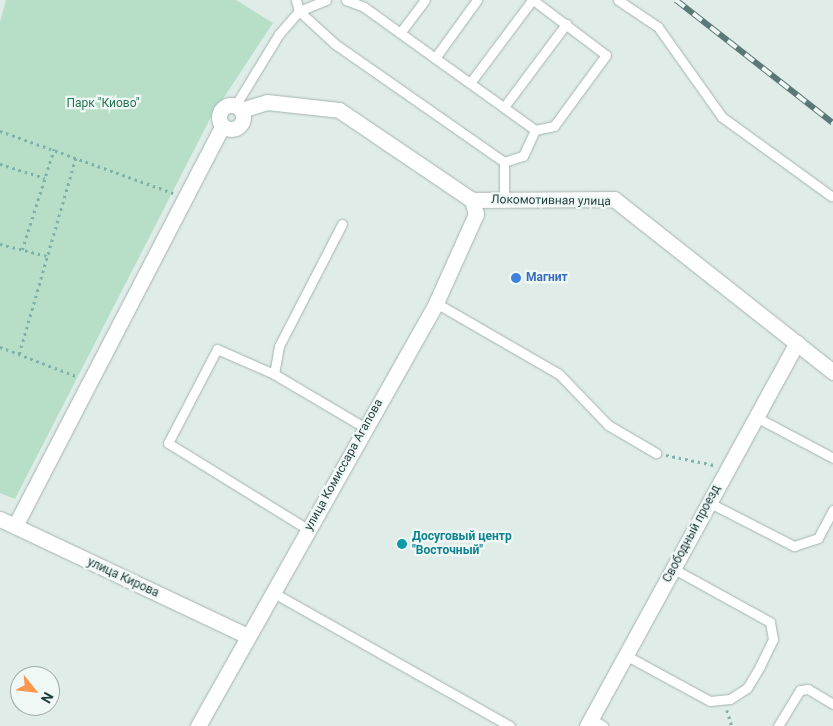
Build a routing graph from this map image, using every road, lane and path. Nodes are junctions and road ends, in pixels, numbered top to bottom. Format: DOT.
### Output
graph roads {
  1 [pos="296,0"];
  2 [pos="326,0"];
  3 [pos="347,0"];
  4 [pos="425,0"];
  5 [pos="478,0"];
  6 [pos="533,0"];
  7 [pos="618,0"];
  8 [pos="299,11"];
  9 [pos="566,24"];
  10 [pos="400,33"];
  11 [pos="435,58"];
  12 [pos="470,83"];
  13 [pos="504,107"];
  14 [pos="238,108"];
  15 [pos="535,130"];
  16 [pos="0,131"];
  17 [pos="54,149"];
  18 [pos="76,157"];
  19 [pos="504,162"];
  20 [pos="0,164"];
  21 [pos="45,178"];
  22 [pos="831,196"];
  23 [pos="184,198"];
  24 [pos="472,200"];
  25 [pos="504,200"];
  26 [pos="342,224"];
  27 [pos="0,244"];
  28 [pos="22,250"];
  29 [pos="47,256"];
  30 [pos="436,303"];
  31 [pos="797,343"];
  32 [pos="0,347"];
  33 [pos="19,354"];
  34 [pos="833,372"];
  35 [pos="274,374"];
  36 [pos="89,381"];
  37 [pos="756,417"];
  38 [pos="364,427"];
  39 [pos="656,453"];
  40 [pos="833,458"];
  41 [pos="728,468"];
  42 [pos="708,502"];
  43 [pos="833,510"];
  44 [pos="0,519"];
  45 [pos="15,526"];
  46 [pos="308,529"];
  47 [pos="674,568"];
  48 [pos="272,592"];
  49 [pos="246,636"];
  50 [pos="627,656"];
  51 [pos="724,699"];
  52 [pos="833,704"];
  53 [pos="594,724"];
  54 [pos="198,726"];
  55 [pos="510,726"];
  56 [pos="732,726"];
  57 [pos="778,726"];
  1 -- 8 [label="lane"];
  2 -- 8 [label="lane"];
  3 -- 10 [label="lane"];
  4 -- 10 [label="lane"];
  5 -- 11 [label="lane"];
  6 -- 9 [label="lane"];
  6 -- 12 [label="lane"];
  7 -- 22 [label="lane"];
  8 -- 14 [label="lane"];
  8 -- 19 [label="lane"];
  9 -- 13 [label="lane"];
  9 -- 15 [label="lane"];
  10 -- 11 [label="lane"];
  11 -- 12 [label="lane"];
  12 -- 13 [label="lane"];
  13 -- 15 [label="lane"];
  14 -- 23 [label="street"];
  14 -- 24 [label="street"];
  15 -- 19 [label="lane"];
  16 -- 17 [label="path"];
  17 -- 18 [label="path"];
  17 -- 21 [label="path"];
  18 -- 23 [label="path"];
  18 -- 29 [label="path"];
  19 -- 25 [label="lane"];
  20 -- 21 [label="path"];
  21 -- 28 [label="path"];
  23 -- 36 [label="street"];
  24 -- 25 [label="street, Локомотивная улица"];
  24 -- 30 [label="street, улица Комиссара Агапова"];
  25 -- 31 [label="street, Локомотивная улица"];
  26 -- 35 [label="lane"];
  27 -- 28 [label="path"];
  28 -- 29 [label="path"];
  29 -- 33 [label="path"];
  30 -- 38 [label="street, улица Комиссара Агапова"];
  30 -- 39 [label="lane"];
  31 -- 34 [label="street, Локомотивная улица"];
  31 -- 37 [label="street, Свободный проезд"];
  32 -- 33 [label="path"];
  33 -- 36 [label="path"];
  35 -- 38 [label="lane"];
  35 -- 46 [label="lane"];
  36 -- 45 [label="street"];
  37 -- 40 [label="lane"];
  37 -- 41 [label="street, Свободный проезд"];
  38 -- 46 [label="street, улица Комиссара Агапова"];
  39 -- 41 [label="path"];
  41 -- 42 [label="street, Свободный проезд"];
  42 -- 43 [label="lane"];
  42 -- 47 [label="street, Свободный проезд"];
  44 -- 45 [label="street, улица Кирова"];
  45 -- 49 [label="street, улица Кирова"];
  46 -- 48 [label="street, улица Комиссара Агапова"];
  47 -- 50 [label="street, Свободный проезд"];
  47 -- 51 [label="lane"];
  48 -- 49 [label="street, улица Комиссара Агапова"];
  48 -- 55 [label="lane"];
  49 -- 54 [label="street, улица Комиссара Агапова"];
  50 -- 51 [label="lane"];
  50 -- 53 [label="street, Свободный проезд"];
  51 -- 56 [label="path"];
  52 -- 57 [label="lane"];
}
